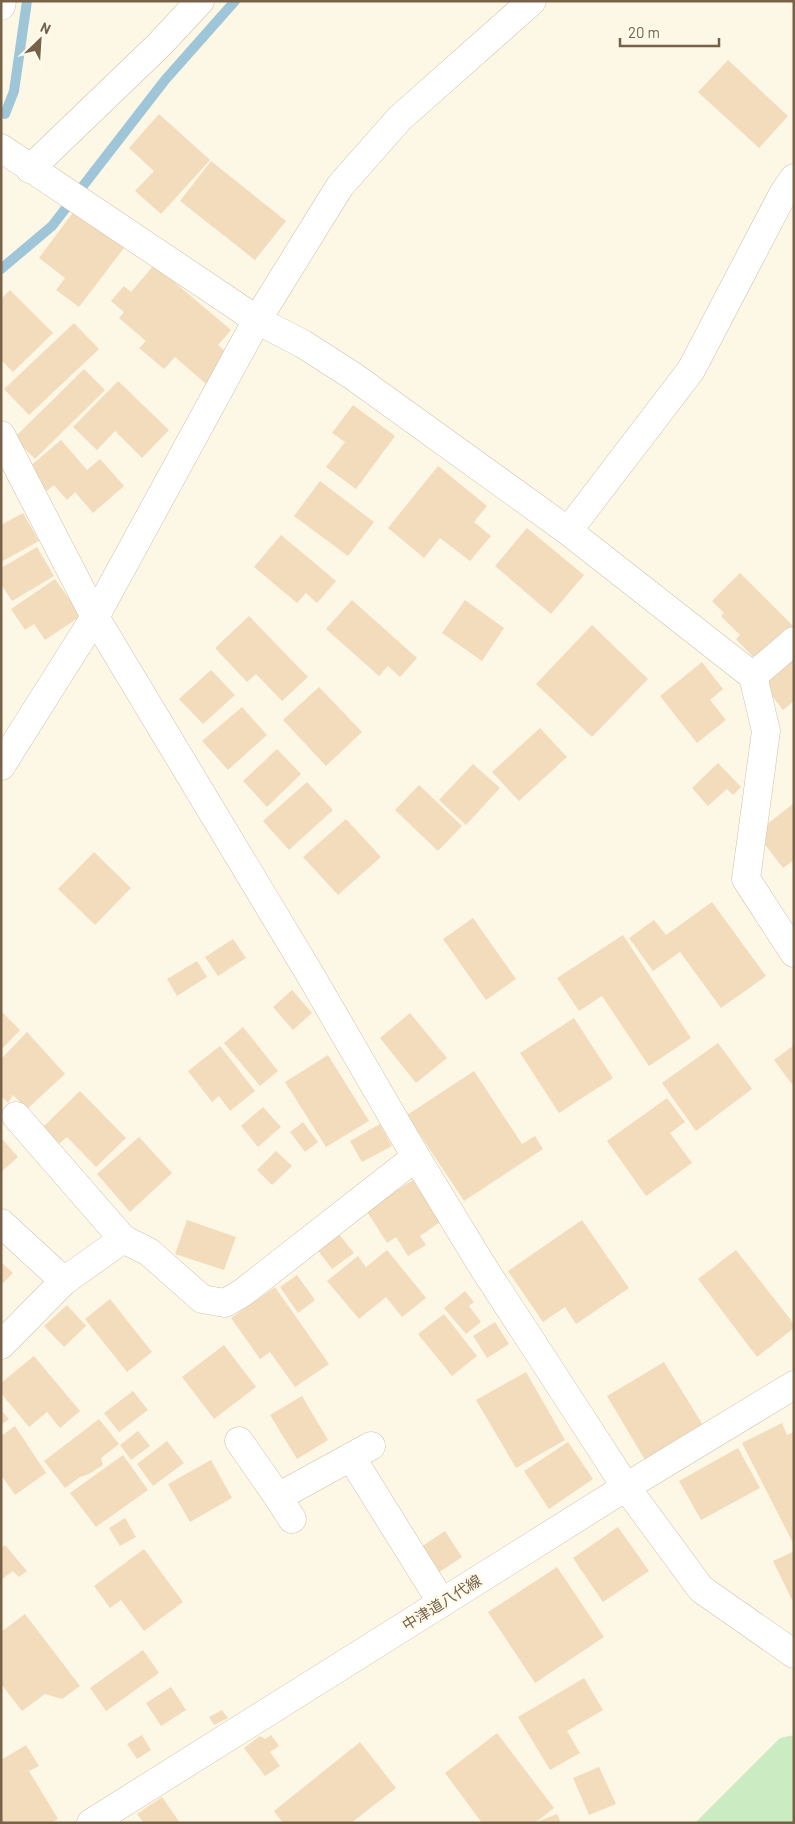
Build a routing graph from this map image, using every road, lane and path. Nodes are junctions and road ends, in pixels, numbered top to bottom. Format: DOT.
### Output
graph roads {
  1 [pos="2,1"];
  2 [pos="200,1"];
  3 [pos="532,1"];
  4 [pos="1,6"];
  5 [pos="1,148"];
  6 [pos="30,169"];
  7 [pos="794,178"];
  8 [pos="257,320"];
  9 [pos="1,435"];
  10 [pos="568,531"];
  11 [pos="95,617"];
  12 [pos="794,641"];
  13 [pos="753,676"];
  14 [pos="1,766"];
  15 [pos="794,953"];
  16 [pos="16,1116"];
  17 [pos="416,1157"];
  18 [pos="1,1224"];
  19 [pos="123,1239"];
  20 [pos="64,1281"];
  21 [pos="1,1345"];
  22 [pos="794,1385"];
  23 [pos="239,1441"];
  24 [pos="626,1487"];
  25 [pos="442,1603"];
  26 [pos="794,1654"];
  27 [pos="91,1823"];
  1 -- 4 [label="street"];
  2 -- 6 [label="street"];
  3 -- 8 [label="street"];
  5 -- 6 [label="street"];
  6 -- 8 [label="street"];
  7 -- 10 [label="street"];
  8 -- 10 [label="street"];
  8 -- 11 [label="street"];
  9 -- 11 [label="street"];
  10 -- 13 [label="street"];
  11 -- 14 [label="street"];
  11 -- 17 [label="street"];
  12 -- 13 [label="street"];
  13 -- 15 [label="street"];
  16 -- 19 [label="street"];
  17 -- 19 [label="street"];
  17 -- 24 [label="street"];
  18 -- 20 [label="street"];
  19 -- 20 [label="street"];
  20 -- 21 [label="street"];
  22 -- 24 [label="street, 中津道八代線"];
  23 -- 25 [label="street"];
  24 -- 25 [label="street, 中津道八代線"];
  24 -- 26 [label="street"];
  25 -- 27 [label="street, 中津道八代線"];
}
